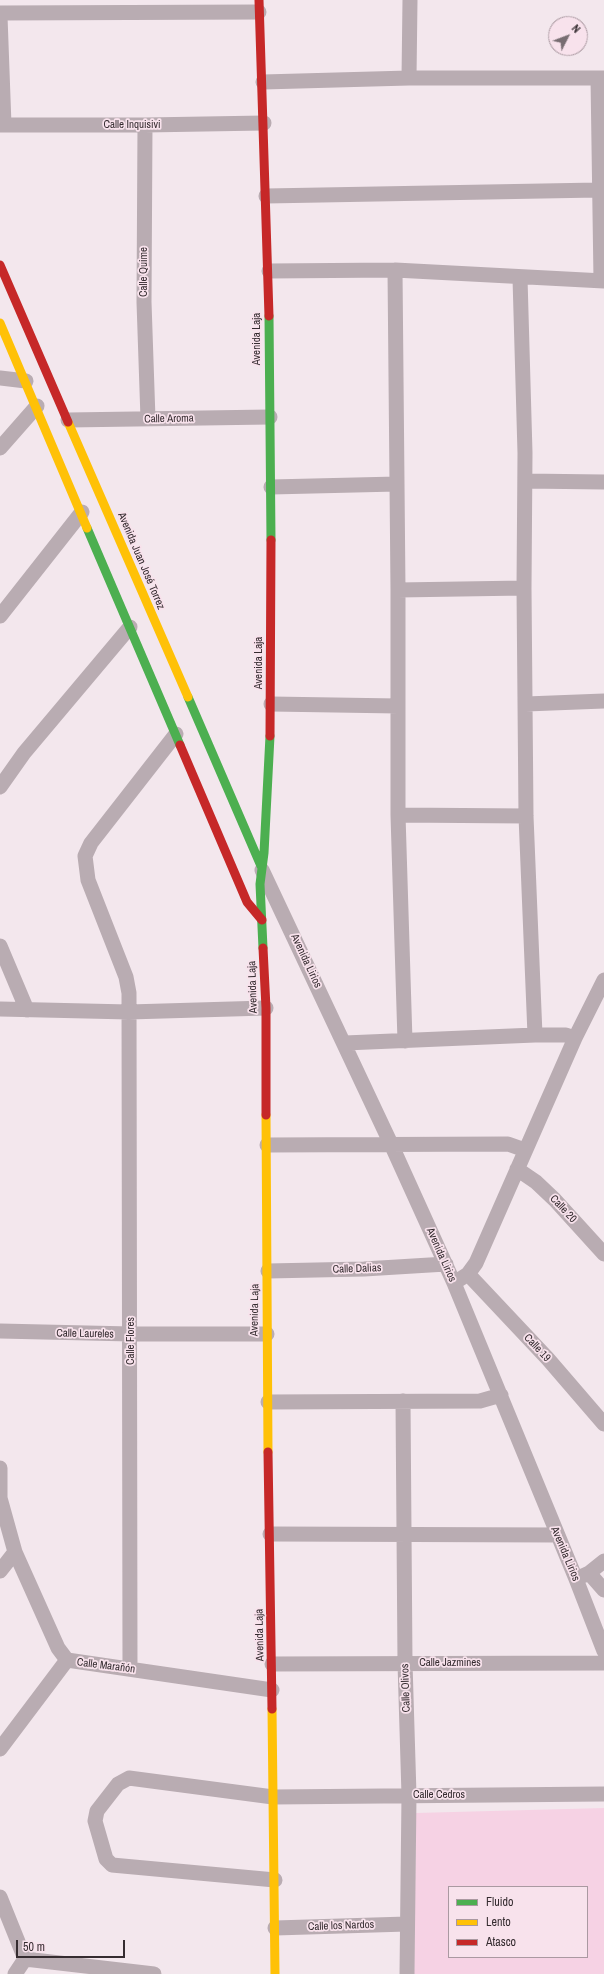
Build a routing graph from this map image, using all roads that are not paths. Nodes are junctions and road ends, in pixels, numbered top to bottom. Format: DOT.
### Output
graph roads {
  1 [pos="410,0"];
  2 [pos="259,6"];
  3 [pos="0,15"];
  4 [pos="409,78"];
  5 [pos="601,78"];
  6 [pos="262,82"];
  7 [pos="264,123"];
  8 [pos="2,125"];
  9 [pos="145,125"];
  10 [pos="598,190"];
  11 [pos="266,196"];
  12 [pos="0,264"];
  13 [pos="395,270"];
  14 [pos="269,271"];
  15 [pos="520,278"];
  16 [pos="602,280"];
  17 [pos="0,323"];
  18 [pos="0,378"];
  19 [pos="26,381"];
  20 [pos="37,406"];
  21 [pos="270,417"];
  22 [pos="148,419"];
  23 [pos="68,420"];
  24 [pos="0,448"];
  25 [pos="525,481"];
  26 [pos="604,482"];
  27 [pos="397,484"];
  28 [pos="271,487"];
  29 [pos="82,512"];
  30 [pos="524,588"];
  31 [pos="398,590"];
  32 [pos="0,616"];
  33 [pos="130,627"];
  34 [pos="604,700"];
  35 [pos="271,704"];
  36 [pos="526,704"];
  37 [pos="398,706"];
  38 [pos="176,734"];
  39 [pos="0,787"];
  40 [pos="398,815"];
  41 [pos="526,816"];
  42 [pos="261,866"];
  43 [pos="262,920"];
  44 [pos="0,946"];
  45 [pos="603,986"];
  46 [pos="266,1008"];
  47 [pos="0,1009"];
  48 [pos="26,1010"];
  49 [pos="129,1012"];
  50 [pos="535,1035"];
  51 [pos="575,1038"];
  52 [pos="405,1041"];
  53 [pos="345,1043"];
  54 [pos="392,1144"];
  55 [pos="267,1145"];
  56 [pos="525,1150"];
  57 [pos="517,1169"];
  58 [pos="604,1254"];
  59 [pos="446,1264"];
  60 [pos="268,1271"];
  61 [pos="468,1274"];
  62 [pos="454,1283"];
  63 [pos="0,1331"];
  64 [pos="131,1334"];
  65 [pos="267,1334"];
  66 [pos="501,1395"];
  67 [pos="403,1401"];
  68 [pos="268,1402"];
  69 [pos="604,1424"];
  70 [pos="0,1468"];
  71 [pos="0,1498"];
  72 [pos="270,1534"];
  73 [pos="405,1534"];
  74 [pos="557,1535"];
  75 [pos="15,1552"];
  76 [pos="604,1561"];
  77 [pos="0,1571"];
  78 [pos="583,1576"];
  79 [pos="604,1590"];
  80 [pos="604,1651"];
  81 [pos="67,1660"];
  82 [pos="405,1663"];
  83 [pos="604,1663"];
  84 [pos="272,1664"];
  85 [pos="130,1669"];
  86 [pos="272,1690"];
  87 [pos="0,1749"];
  88 [pos="604,1794"];
  89 [pos="409,1795"];
  90 [pos="273,1797"];
  91 [pos="275,1880"];
  92 [pos="0,1897"];
  93 [pos="407,1924"];
  94 [pos="275,1928"];
  95 [pos="25,1959"];
  96 [pos="15,1974"];
  97 [pos="154,1974"];
  98 [pos="275,1974"];
  99 [pos="408,1974"];
  1 -- 4 [label="street"];
  2 -- 3 [label="street"];
  2 -- 6 [label="street, Avenida Laja"];
  3 -- 8 [label="street"];
  4 -- 5 [label="street"];
  4 -- 6 [label="street"];
  5 -- 10 [label="street"];
  6 -- 7 [label="street, Avenida Laja"];
  7 -- 9 [label="street, Calle Inquisivi"];
  7 -- 11 [label="street, Avenida Laja"];
  8 -- 9 [label="street, Calle Inquisivi"];
  9 -- 22 [label="street, Calle Quime"];
  10 -- 11 [label="street"];
  10 -- 16 [label="street"];
  11 -- 14 [label="street, Avenida Laja"];
  12 -- 23 [label="street, Avenida Juan José Torrez"];
  13 -- 14 [label="street"];
  13 -- 15 [label="street"];
  13 -- 27 [label="street"];
  14 -- 21 [label="street, Avenida Laja"];
  15 -- 16 [label="street"];
  15 -- 25 [label="street"];
  17 -- 19 [label="street"];
  18 -- 19 [label="street"];
  19 -- 20 [label="street"];
  20 -- 24 [label="street"];
  20 -- 29 [label="street"];
  21 -- 22 [label="street, Calle Aroma"];
  21 -- 28 [label="street, Avenida Laja"];
  22 -- 23 [label="street, Calle Aroma"];
  23 -- 42 [label="street, Avenida Juan José Torrez"];
  25 -- 26 [label="street"];
  25 -- 30 [label="street"];
  27 -- 28 [label="street"];
  27 -- 31 [label="street"];
  28 -- 35 [label="street, Avenida Laja"];
  29 -- 32 [label="street"];
  29 -- 33 [label="street"];
  30 -- 31 [label="street"];
  30 -- 36 [label="street"];
  31 -- 37 [label="street"];
  33 -- 38 [label="street"];
  33 -- 39 [label="street"];
  34 -- 36 [label="street"];
  35 -- 37 [label="street"];
  35 -- 42 [label="street, Avenida Laja"];
  36 -- 41 [label="street"];
  37 -- 40 [label="street"];
  38 -- 43 [label="street"];
  38 -- 49 [label="street, Calle Flores"];
  40 -- 41 [label="street"];
  40 -- 52 [label="street"];
  41 -- 50 [label="street"];
  42 -- 43 [label="street, Avenida Laja"];
  42 -- 53 [label="street, Avenida Lirios"];
  43 -- 46 [label="street, Avenida Laja"];
  44 -- 48 [label="street"];
  45 -- 51 [label="street"];
  46 -- 49 [label="street"];
  46 -- 55 [label="street, Avenida Laja"];
  47 -- 48 [label="street"];
  48 -- 49 [label="street"];
  49 -- 64 [label="street, Calle Flores"];
  50 -- 51 [label="street"];
  50 -- 52 [label="street"];
  51 -- 56 [label="street"];
  52 -- 53 [label="street"];
  53 -- 54 [label="street, Avenida Lirios"];
  54 -- 55 [label="street"];
  54 -- 56 [label="street"];
  54 -- 59 [label="street, Avenida Lirios"];
  55 -- 60 [label="street, Avenida Laja"];
  56 -- 57 [label="street"];
  57 -- 58 [label="street, Calle 20"];
  57 -- 61 [label="street"];
  59 -- 60 [label="street, Calle Dalias"];
  59 -- 62 [label="street, Avenida Lirios"];
  60 -- 65 [label="street, Avenida Laja"];
  61 -- 62 [label="street"];
  61 -- 69 [label="street, Calle 19"];
  62 -- 66 [label="street, Avenida Lirios"];
  63 -- 64 [label="street, Calle Laureles"];
  64 -- 65 [label="street, Calle Laureles"];
  64 -- 85 [label="street, Calle Flores"];
  65 -- 68 [label="street, Avenida Laja"];
  66 -- 67 [label="street"];
  66 -- 74 [label="street, Avenida Lirios"];
  67 -- 68 [label="street"];
  67 -- 73 [label="street, Calle Olivos"];
  68 -- 72 [label="street, Avenida Laja"];
  70 -- 71 [label="street, Calle Marañón"];
  71 -- 75 [label="street, Calle Marañón"];
  72 -- 73 [label="street"];
  72 -- 84 [label="street, Avenida Laja"];
  73 -- 74 [label="street"];
  73 -- 82 [label="street, Calle Olivos"];
  74 -- 78 [label="street, Avenida Lirios"];
  75 -- 77 [label="street"];
  75 -- 81 [label="street, Calle Marañón"];
  76 -- 78 [label="street"];
  78 -- 79 [label="street"];
  78 -- 80 [label="street, Avenida Lirios"];
  81 -- 85 [label="street, Calle Marañón"];
  81 -- 87 [label="street"];
  82 -- 83 [label="street, Calle Jazmines"];
  82 -- 84 [label="street, Calle Jazmines"];
  82 -- 89 [label="street, Calle Olivos"];
  84 -- 86 [label="street, Avenida Laja"];
  85 -- 86 [label="street, Calle Marañón"];
  86 -- 90 [label="street, Avenida Laja"];
  88 -- 89 [label="street, Calle Cedros"];
  89 -- 90 [label="street, Calle Cedros"];
  89 -- 93 [label="street, Calle Olivos"];
  90 -- 91 [label="street, Avenida Laja"];
  90 -- 91 [label="street, Calle Cedros"];
  91 -- 94 [label="street, Avenida Laja"];
  92 -- 95 [label="street"];
  93 -- 94 [label="street, Calle los Nardos"];
  93 -- 99 [label="street, Calle Olivos"];
  94 -- 98 [label="street, Avenida Laja"];
  95 -- 96 [label="street"];
  95 -- 97 [label="street"];
}
